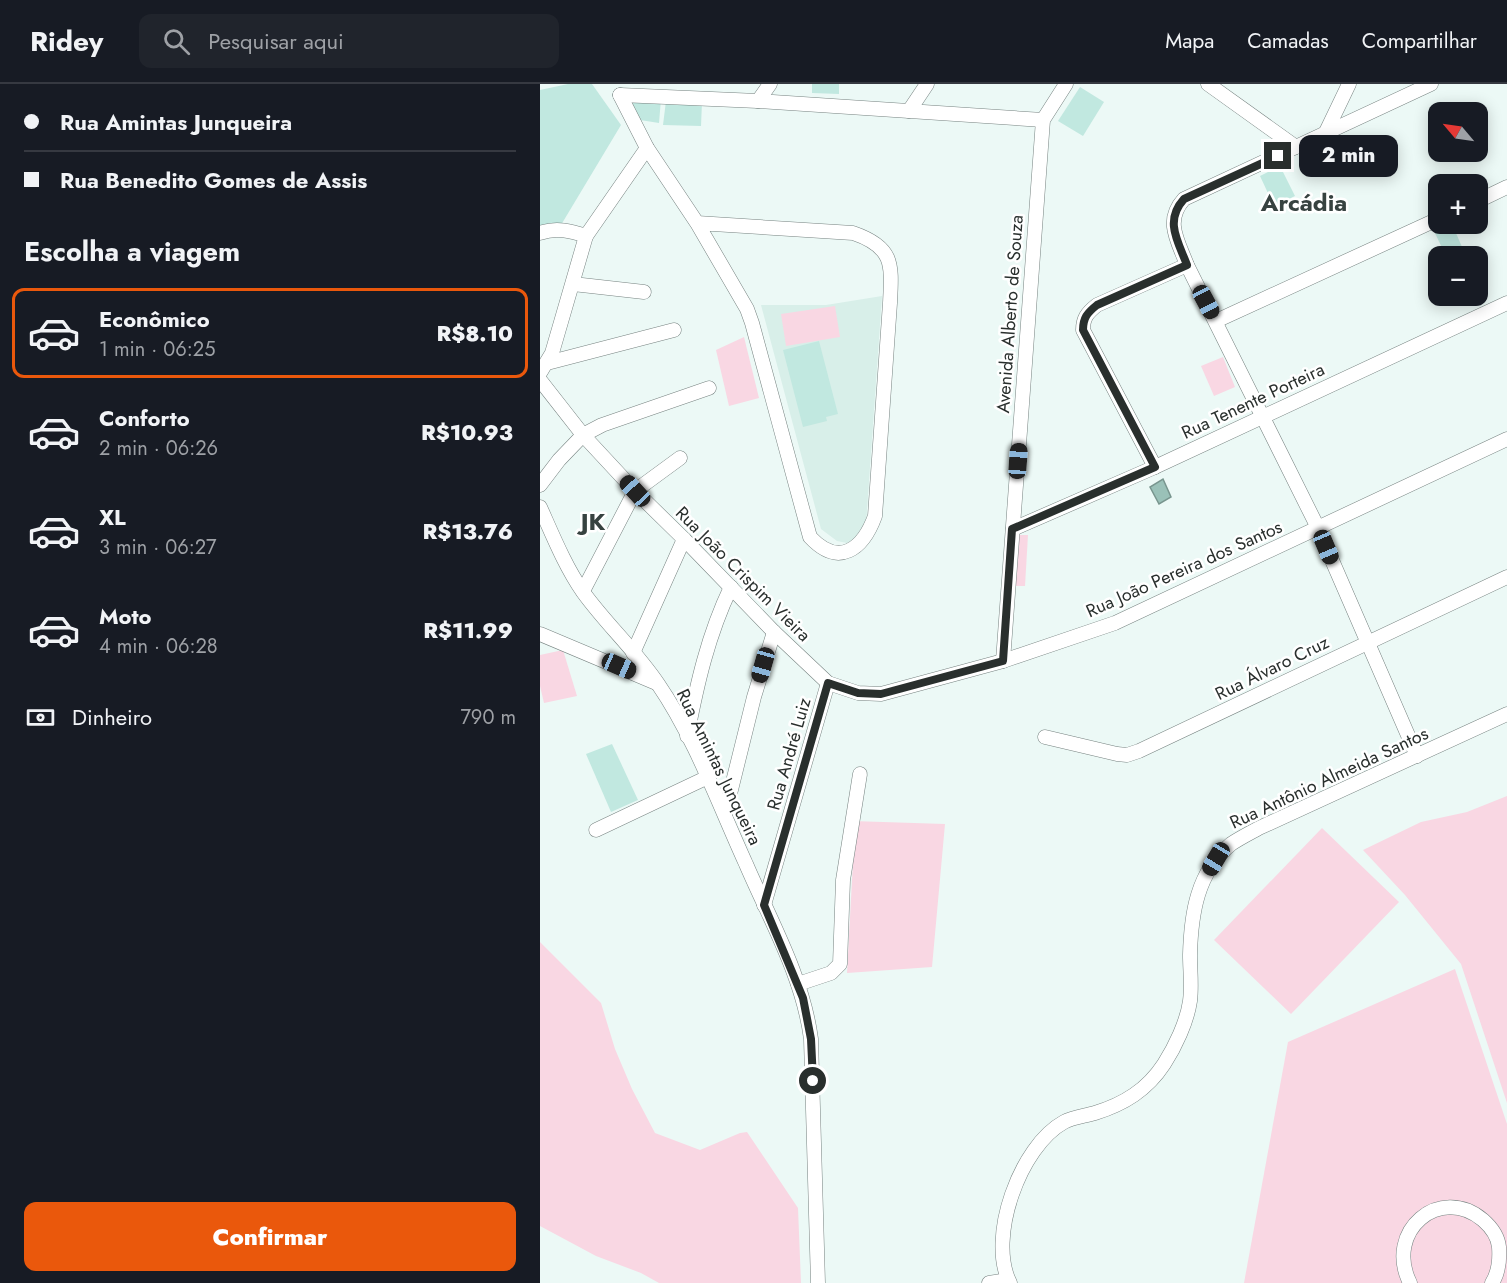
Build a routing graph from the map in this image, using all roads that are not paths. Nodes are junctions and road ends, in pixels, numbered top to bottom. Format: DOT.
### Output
graph roads {
  1 [pos="770,84"];
  2 [pos="927,84"];
  3 [pos="1066,84"];
  4 [pos="1208,84"];
  5 [pos="1348,84"];
  6 [pos="1431,84"];
  7 [pos="621,89"];
  8 [pos="758,101"];
  9 [pos="909,111"];
  10 [pos="1043,120"];
  11 [pos="1325,134"];
  12 [pos="1296,147"];
  13 [pos="647,148"];
  14 [pos="1507,187"];
  15 [pos="1488,196"];
  16 [pos="697,223"];
  17 [pos="1428,224"];
  18 [pos="540,233"];
  19 [pos="586,236"];
  20 [pos="1187,265"];
  21 [pos="573,284"];
  22 [pos="644,292"];
  23 [pos="1507,303"];
  24 [pos="1216,321"];
  25 [pos="674,330"];
  26 [pos="544,368"];
  27 [pos="540,380"];
  28 [pos="709,388"];
  29 [pos="1262,417"];
  30 [pos="583,435"];
  31 [pos="1507,439"];
  32 [pos="680,458"];
  33 [pos="1155,467"];
  34 [pos="540,485"];
  35 [pos="635,491"];
  36 [pos="540,507"];
  37 [pos="1318,528"];
  38 [pos="1012,529"];
  39 [pos="684,539"];
  40 [pos="1507,577"];
  41 [pos="731,587"];
  42 [pos="583,591"];
  43 [pos="774,632"];
  44 [pos="540,634"];
  45 [pos="1367,642"];
  46 [pos="633,653"];
  47 [pos="1003,661"];
  48 [pos="828,683"];
  49 [pos="658,684"];
  50 [pos="1507,714"];
  51 [pos="687,736"];
  52 [pos="1046,737"];
  53 [pos="1417,756"];
  54 [pos="860,774"];
  55 [pos="708,777"];
  56 [pos="725,814"];
  57 [pos="596,830"];
  58 [pos="764,905"];
  59 [pos="798,984"];
  60 [pos="1404,1279"];
  61 [pos="1009,1282"];
  62 [pos="818,1283"];
  63 [pos="989,1283"];
  64 [pos="1492,1283"];
  1 -- 8 [label="street"];
  2 -- 9 [label="street"];
  3 -- 10 [label="street, Avenida Alberto de Souza"];
  4 -- 12 [label="street"];
  5 -- 11 [label="street"];
  6 -- 11 [label="street"];
  7 -- 8 [label="street"];
  7 -- 13 [label="street"];
  8 -- 9 [label="street"];
  9 -- 10 [label="street"];
  10 -- 38 [label="street, Avenida Alberto de Souza"];
  11 -- 12 [label="street"];
  12 -- 20 [label="street"];
  13 -- 16 [label="street"];
  13 -- 19 [label="street"];
  14 -- 15 [label="street"];
  16 -- 16 [label="street"];
  17 -- 24 [label="street"];
  18 -- 19 [label="street"];
  19 -- 21 [label="street"];
  20 -- 24 [label="street"];
  20 -- 33 [label="street"];
  21 -- 22 [label="street"];
  21 -- 26 [label="street"];
  23 -- 29 [label="street, Rua Tenente Porteira"];
  24 -- 29 [label="street"];
  25 -- 26 [label="street"];
  27 -- 30 [label="street, Rua João Crispim Vieira"];
  28 -- 30 [label="street"];
  29 -- 33 [label="street, Rua Tenente Porteira"];
  29 -- 37 [label="street"];
  30 -- 34 [label="street"];
  30 -- 35 [label="street, Rua João Crispim Vieira"];
  31 -- 37 [label="street, Rua João Pereira dos Santos"];
  32 -- 35 [label="street"];
  33 -- 38 [label="street, Rua Tenente Porteira"];
  35 -- 39 [label="street, Rua João Crispim Vieira"];
  35 -- 42 [label="street"];
  36 -- 42 [label="street, Rua Amintas Junqueira"];
  37 -- 45 [label="street"];
  37 -- 47 [label="street, Rua João Pereira dos Santos"];
  38 -- 47 [label="street, Avenida Alberto de Souza"];
  39 -- 41 [label="street, Rua João Crispim Vieira"];
  39 -- 46 [label="street"];
  40 -- 45 [label="street, Rua Álvaro Cruz"];
  41 -- 43 [label="street, Rua João Crispim Vieira"];
  41 -- 51 [label="street"];
  42 -- 46 [label="street, Rua Amintas Junqueira"];
  43 -- 48 [label="street, Rua João Crispim Vieira"];
  43 -- 56 [label="street"];
  44 -- 49 [label="street"];
  45 -- 52 [label="street, Rua Álvaro Cruz"];
  45 -- 53 [label="street"];
  46 -- 49 [label="street, Rua Amintas Junqueira"];
  47 -- 48 [label="street, Rua João Pereira dos Santos"];
  48 -- 58 [label="street, Rua André Luiz"];
  49 -- 51 [label="street, Rua Amintas Junqueira"];
  50 -- 53 [label="street, Rua Antônio Almeida Santos"];
  51 -- 55 [label="street, Rua Amintas Junqueira"];
  53 -- 61 [label="street, Rua Antônio Almeida Santos"];
  54 -- 59 [label="street"];
  55 -- 56 [label="street, Rua Amintas Junqueira"];
  55 -- 57 [label="street"];
  56 -- 58 [label="street, Rua Amintas Junqueira"];
  58 -- 59 [label="street, Rua Amintas Junqueira"];
  59 -- 62 [label="street, Rua Amintas Junqueira"];
  60 -- 64 [label="street"];
  61 -- 63 [label="street"];
}
